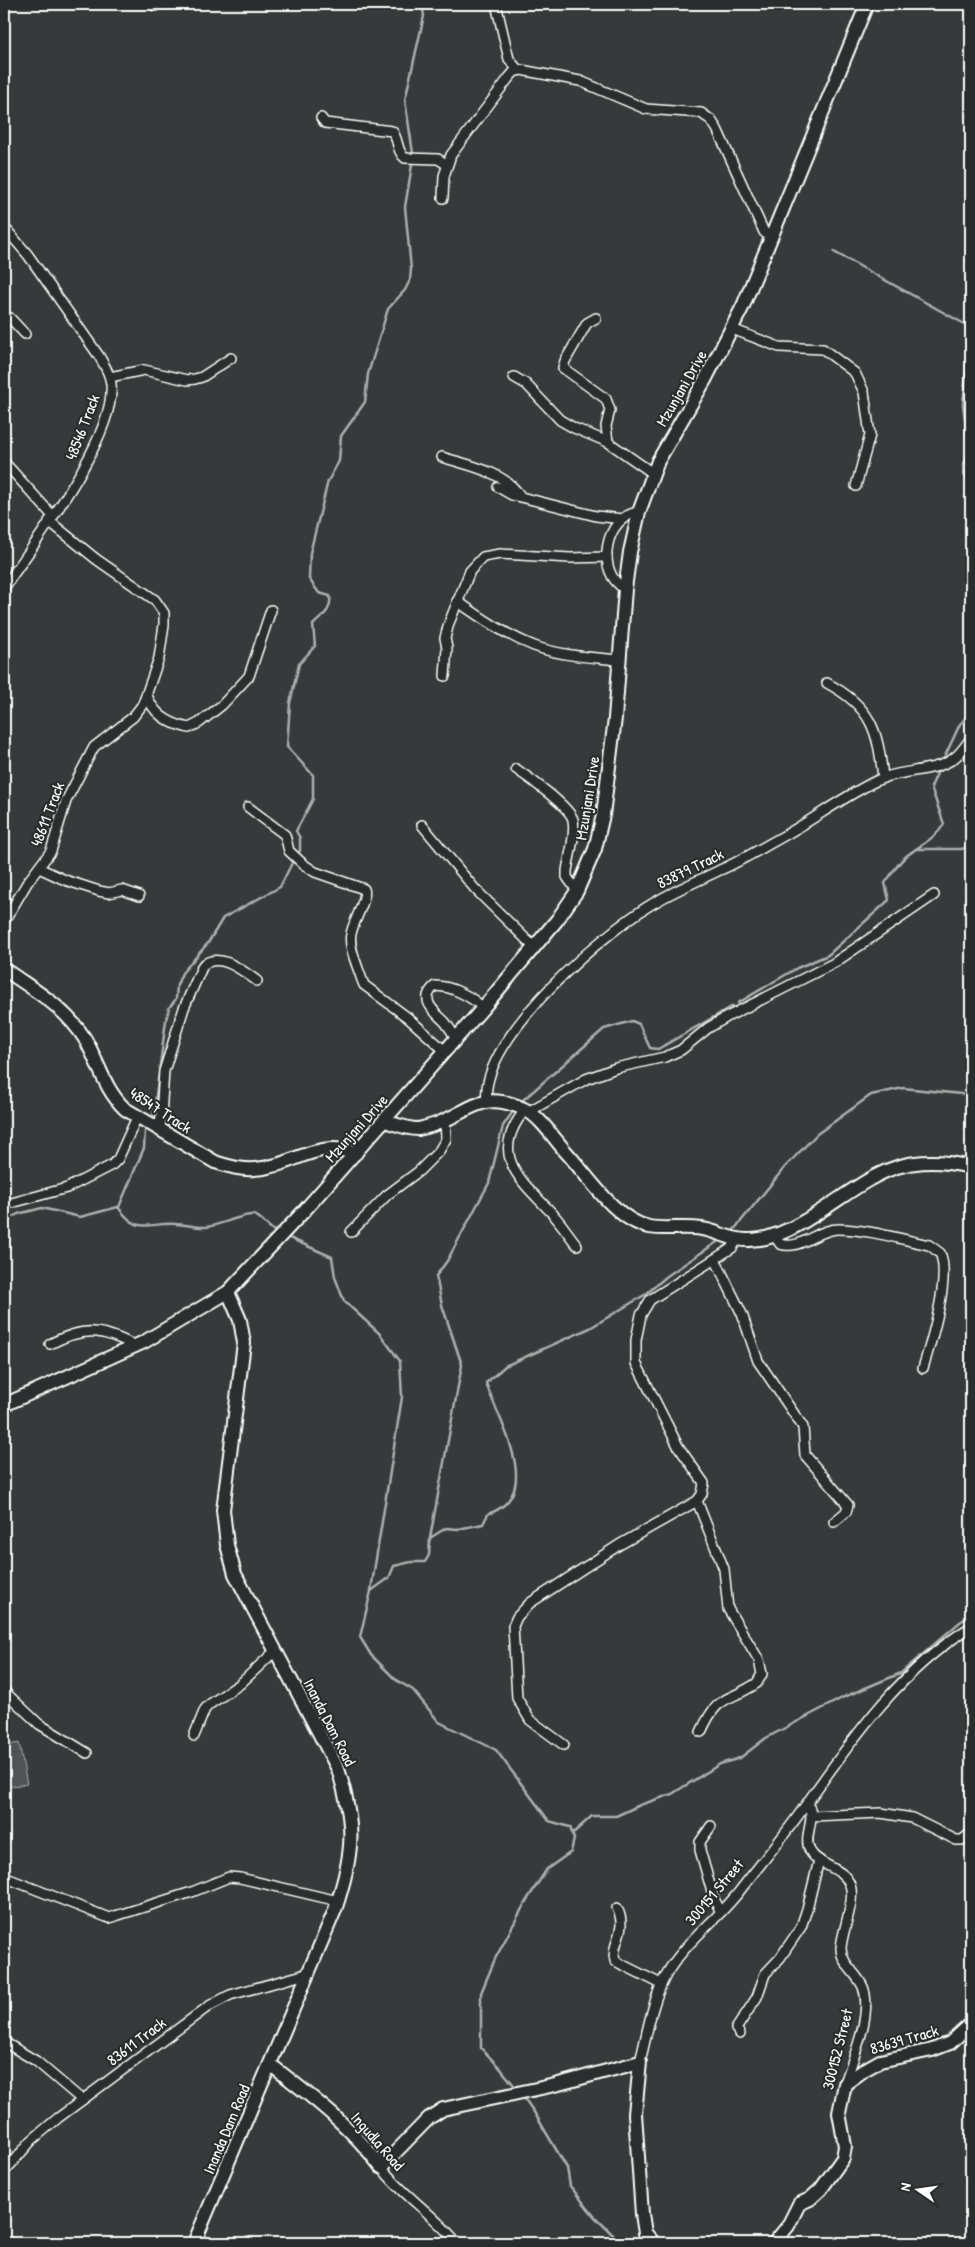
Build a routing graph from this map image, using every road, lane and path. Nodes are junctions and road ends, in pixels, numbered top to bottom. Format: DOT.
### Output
graph roads {
  1 [pos="496,4"];
  2 [pos="867,4"];
  3 [pos="518,70"];
  4 [pos="321,118"];
  5 [pos="446,164"];
  6 [pos="443,198"];
  7 [pos="4,227"];
  8 [pos="771,238"];
  9 [pos="4,317"];
  10 [pos="596,318"];
  11 [pos="732,329"];
  12 [pos="25,334"];
  13 [pos="231,358"];
  14 [pos="110,377"];
  15 [pos="514,377"];
  16 [pos="608,442"];
  17 [pos="442,457"];
  18 [pos="4,462"];
  19 [pos="654,474"];
  20 [pos="856,486"];
  21 [pos="498,487"];
  22 [pos="521,497"];
  23 [pos="639,512"];
  24 [pos="50,518"];
  25 [pos="624,519"];
  26 [pos="607,557"];
  27 [pos="4,588"];
  28 [pos="625,589"];
  29 [pos="457,601"];
  30 [pos="271,610"];
  31 [pos="619,660"];
  32 [pos="445,676"];
  33 [pos="827,683"];
  34 [pos="147,695"];
  35 [pos="971,738"];
  36 [pos="516,769"];
  37 [pos="883,778"];
  38 [pos="248,807"];
  39 [pos="422,825"];
  40 [pos="39,868"];
  41 [pos="577,891"];
  42 [pos="934,895"];
  43 [pos="139,896"];
  44 [pos="4,922"];
  45 [pos="535,948"];
  46 [pos="4,969"];
  47 [pos="256,981"];
  48 [pos="483,1008"];
  49 [pos="456,1039"];
  50 [pos="445,1051"];
  51 [pos="487,1101"];
  52 [pos="527,1111"];
  53 [pos="137,1117"];
  54 [pos="445,1120"];
  55 [pos="385,1121"];
  56 [pos="160,1130"];
  57 [pos="356,1153"];
  58 [pos="971,1167"];
  59 [pos="4,1205"];
  60 [pos="351,1232"];
  61 [pos="774,1235"];
  62 [pos="737,1240"];
  63 [pos="577,1245"];
  64 [pos="715,1259"];
  65 [pos="228,1292"];
  66 [pos="50,1344"];
  67 [pos="135,1346"];
  68 [pos="923,1368"];
  69 [pos="4,1405"];
  70 [pos="697,1501"];
  71 [pos="834,1522"];
  72 [pos="971,1627"];
  73 [pos="275,1651"];
  74 [pos="4,1691"];
  75 [pos="701,1732"];
  76 [pos="194,1736"];
  77 [pos="564,1745"];
  78 [pos="87,1753"];
  79 [pos="807,1804"];
  80 [pos="811,1816"];
  81 [pos="711,1826"];
  82 [pos="971,1833"];
  83 [pos="819,1860"];
  84 [pos="4,1877"];
  85 [pos="338,1901"];
  86 [pos="617,1908"];
  87 [pos="721,1912"];
  88 [pos="310,1973"];
  89 [pos="661,1984"];
  90 [pos="971,2024"];
  91 [pos="740,2034"];
  92 [pos="4,2042"];
  93 [pos="640,2062"];
  94 [pos="271,2064"];
  95 [pos="845,2084"];
  96 [pos="82,2100"];
  97 [pos="381,2167"];
  98 [pos="4,2172"];
  99 [pos="194,2243"];
  100 [pos="456,2243"];
  101 [pos="654,2243"];
  102 [pos="774,2243"];
  1 -- 3 [label="street"];
  2 -- 8 [label="street, Mzunjani Drive"];
  3 -- 5 [label="street"];
  3 -- 8 [label="street"];
  4 -- 5 [label="street"];
  5 -- 6 [label="street"];
  7 -- 14 [label="street, 48546 Track"];
  8 -- 11 [label="street, Mzunjani Drive"];
  9 -- 12 [label="street"];
  10 -- 16 [label="street"];
  11 -- 19 [label="street, Mzunjani Drive"];
  11 -- 20 [label="street"];
  13 -- 14 [label="street"];
  14 -- 24 [label="street, 48546 Track"];
  15 -- 16 [label="street"];
  16 -- 19 [label="street"];
  17 -- 22 [label="street"];
  18 -- 24 [label="street, 48611 Track"];
  19 -- 23 [label="street, Mzunjani Drive"];
  21 -- 22 [label="street"];
  22 -- 25 [label="street"];
  23 -- 25 [label="street"];
  23 -- 28 [label="street, Mzunjani Drive"];
  24 -- 27 [label="street, 48546 Track"];
  24 -- 34 [label="street, 48611 Track"];
  25 -- 26 [label="street"];
  26 -- 28 [label="street"];
  26 -- 29 [label="street"];
  28 -- 31 [label="street, Mzunjani Drive"];
  29 -- 31 [label="street"];
  29 -- 32 [label="street"];
  30 -- 34 [label="street"];
  31 -- 41 [label="street, Mzunjani Drive"];
  33 -- 37 [label="street"];
  34 -- 40 [label="street, 48611 Track"];
  35 -- 37 [label="street, 83879 Track"];
  36 -- 41 [label="street"];
  37 -- 51 [label="street, 83879 Track"];
  38 -- 50 [label="street"];
  39 -- 45 [label="street"];
  40 -- 43 [label="street"];
  40 -- 44 [label="street, 48611 Track"];
  41 -- 45 [label="street, Mzunjani Drive"];
  42 -- 52 [label="street"];
  45 -- 48 [label="street, Mzunjani Drive"];
  46 -- 53 [label="street, 48547 Track"];
  47 -- 56 [label="street"];
  48 -- 49 [label="street, Mzunjani Drive"];
  48 -- 49 [label="street"];
  49 -- 50 [label="street, Mzunjani Drive"];
  50 -- 55 [label="street, Mzunjani Drive"];
  51 -- 52 [label="street"];
  51 -- 54 [label="street"];
  52 -- 62 [label="street"];
  52 -- 63 [label="street"];
  53 -- 56 [label="street, 48547 Track"];
  53 -- 59 [label="street"];
  54 -- 55 [label="street"];
  54 -- 60 [label="street"];
  55 -- 57 [label="street, Mzunjani Drive"];
  56 -- 57 [label="street, 48547 Track"];
  57 -- 65 [label="street, Mzunjani Drive"];
  58 -- 61 [label="street"];
  61 -- 62 [label="street"];
  61 -- 68 [label="street"];
  62 -- 64 [label="street"];
  64 -- 70 [label="street"];
  64 -- 71 [label="street"];
  65 -- 67 [label="street, Mzunjani Drive"];
  65 -- 73 [label="street, Inanda Dam Road"];
  66 -- 67 [label="street"];
  67 -- 69 [label="street, Mzunjani Drive"];
  70 -- 75 [label="street"];
  70 -- 77 [label="street"];
  72 -- 79 [label="street, 300151 Street"];
  73 -- 76 [label="street"];
  73 -- 85 [label="street, Inanda Dam Road"];
  74 -- 78 [label="street"];
  79 -- 80 [label="street, 300152 Street"];
  79 -- 87 [label="street, 300151 Street"];
  80 -- 82 [label="street"];
  80 -- 83 [label="street, 300152 Street"];
  81 -- 87 [label="street"];
  83 -- 91 [label="street"];
  83 -- 95 [label="street, 300152 Street"];
  84 -- 85 [label="street"];
  85 -- 88 [label="street, Inanda Dam Road"];
  86 -- 89 [label="street"];
  87 -- 89 [label="street, 300151 Street"];
  88 -- 94 [label="street, Inanda Dam Road"];
  88 -- 96 [label="street, 83611 Track"];
  89 -- 93 [label="street, 300151 Street"];
  90 -- 95 [label="street, 83639 Track"];
  92 -- 96 [label="street"];
  93 -- 97 [label="street"];
  93 -- 101 [label="street, 300151 Street"];
  94 -- 97 [label="street, Ingudla Road"];
  94 -- 99 [label="street, Inanda Dam Road"];
  95 -- 102 [label="street, 300152 Street"];
  96 -- 98 [label="street, 83611 Track"];
  97 -- 100 [label="street, Ingudla Road"];
}
